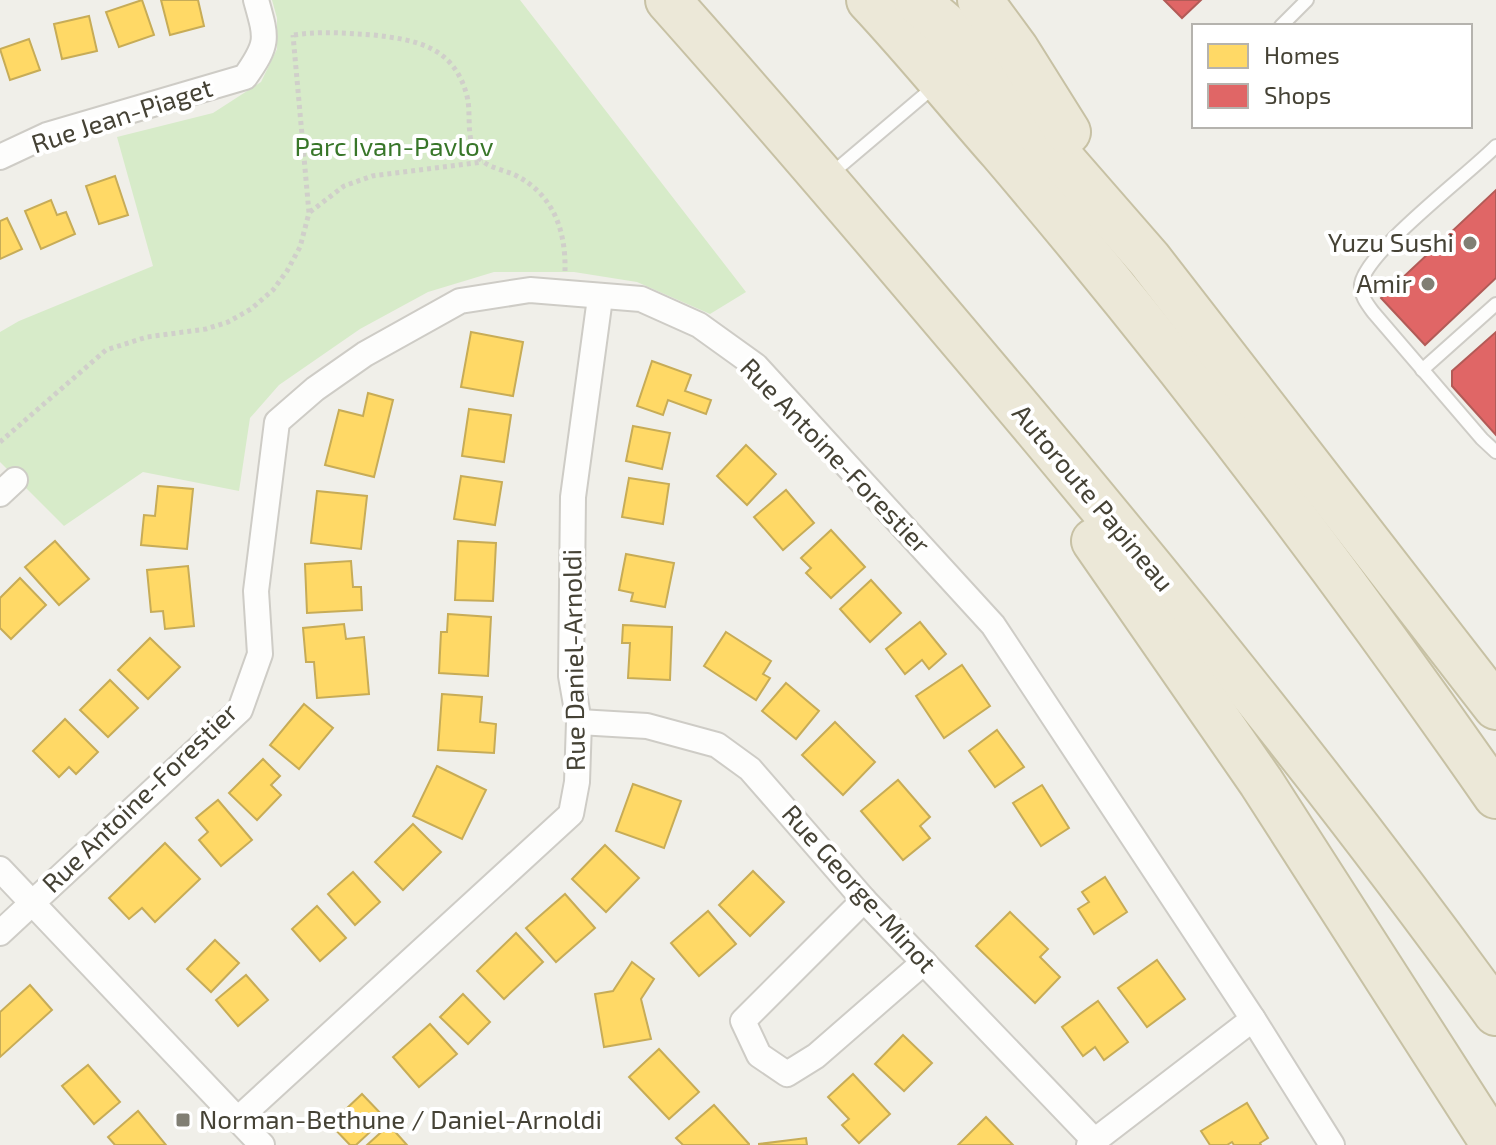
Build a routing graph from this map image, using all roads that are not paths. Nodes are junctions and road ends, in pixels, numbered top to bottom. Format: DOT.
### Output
graph roads {
  1 [pos="256,0"];
  2 [pos="668,0"];
  3 [pos="869,0"];
  4 [pos="916,0"];
  5 [pos="980,0"];
  6 [pos="1307,0"];
  7 [pos="1283,24"];
  8 [pos="941,81"];
  9 [pos="1496,146"];
  10 [pos="0,157"];
  11 [pos="826,179"];
  12 [pos="1149,259"];
  13 [pos="898,265"];
  14 [pos="600,298"];
  15 [pos="1496,304"];
  16 [pos="1422,370"];
  17 [pos="1496,452"];
  18 [pos="1496,707"];
  19 [pos="579,722"];
  20 [pos="1496,796"];
  21 [pos="0,869"];
  22 [pos="864,900"];
  23 [pos="31,903"];
  24 [pos="0,933"];
  25 [pos="924,962"];
  26 [pos="1496,1013"];
  27 [pos="1253,1019"];
  28 [pos="239,1118"];
  29 [pos="1091,1142"];
  30 [pos="262,1145"];
  31 [pos="1332,1145"];
  32 [pos="1494,1145"];
  1 -- 10 [label="street, Rue Jean-Piaget"];
  2 -- 11 [label="highway, Autoroute Papineau"];
  3 -- 8 [label="highway"];
  4 -- 12 [label="highway"];
  5 -- 12 [label="highway"];
  6 -- 7 [label="lane"];
  8 -- 11 [label="lane"];
  8 -- 20 [label="highway"];
  9 -- 16 [label="lane"];
  11 -- 13 [label="highway, Autoroute Papineau"];
  12 -- 18 [label="highway"];
  13 -- 26 [label="highway, Autoroute Papineau"];
  13 -- 32 [label="highway"];
  14 -- 19 [label="street, Rue Daniel-Arnoldi"];
  14 -- 23 [label="street, Rue Antoine-Forestier"];
  14 -- 27 [label="street, Rue Antoine-Forestier"];
  15 -- 16 [label="lane"];
  16 -- 17 [label="lane"];
  19 -- 22 [label="street, Rue George-Minot"];
  19 -- 28 [label="street, Rue Daniel-Arnoldi"];
  21 -- 23 [label="street"];
  22 -- 25 [label="street, Rue George-Minot"];
  22 -- 25 [label="street"];
  23 -- 24 [label="street, Rue Antoine-Forestier"];
  23 -- 28 [label="street"];
  25 -- 29 [label="street, Rue George-Minot"];
  27 -- 29 [label="street"];
  27 -- 31 [label="street, Rue Antoine-Forestier"];
  28 -- 30 [label="street"];
}
